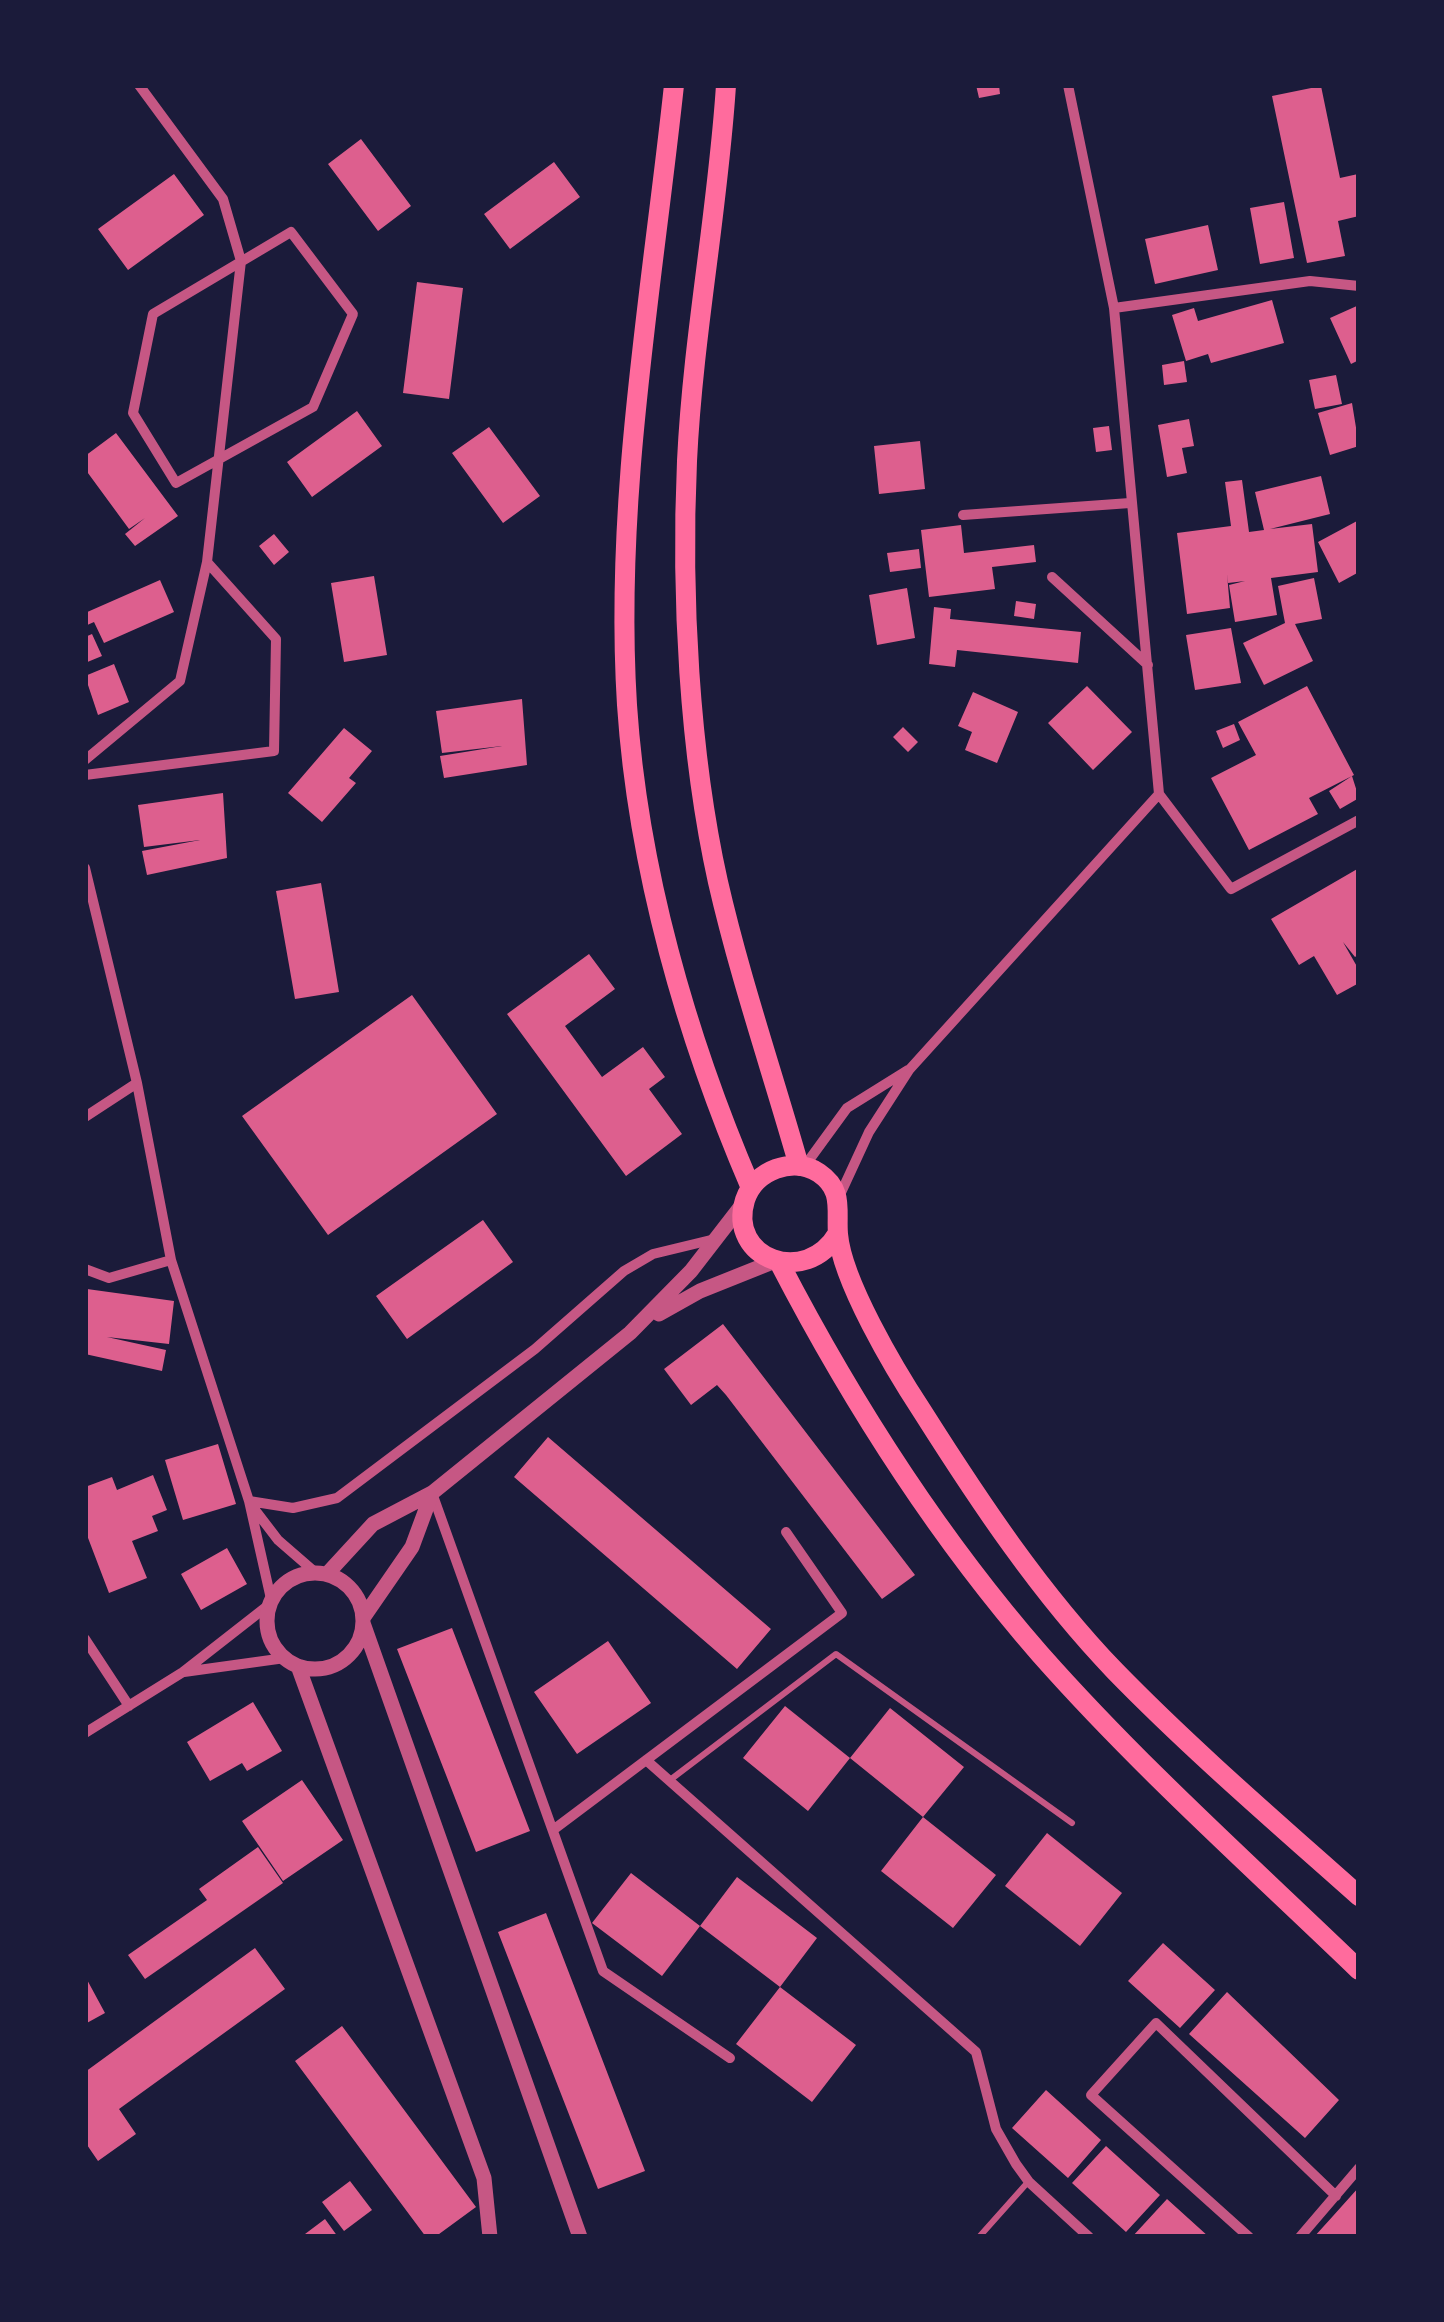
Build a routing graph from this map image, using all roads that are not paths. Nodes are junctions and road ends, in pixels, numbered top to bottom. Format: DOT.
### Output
graph roads {
  1 [pos="139,85"];
  2 [pos="674,85"];
  3 [pos="726,85"];
  4 [pos="1068,85"];
  5 [pos="242,261"];
  6 [pos="1359,286"];
  7 [pos="1114,308"];
  8 [pos="216,461"];
  9 [pos="1130,503"];
  10 [pos="964,514"];
  11 [pos="207,562"];
  12 [pos="1052,577"];
  13 [pos="1149,666"];
  14 [pos="85,760"];
  15 [pos="85,775"];
  16 [pos="1159,794"];
  17 [pos="1359,820"];
  18 [pos="85,868"];
  19 [pos="909,1070"];
  20 [pos="137,1083"];
  21 [pos="85,1117"];
  22 [pos="802,1166"];
  23 [pos="748,1195"];
  24 [pos="839,1198"];
  25 [pos="838,1233"];
  26 [pos="719,1238"];
  27 [pos="171,1260"];
  28 [pos="777,1262"];
  29 [pos="85,1270"];
  30 [pos="630,1333"];
  31 [pos="432,1493"];
  32 [pos="248,1501"];
  33 [pos="786,1532"];
  34 [pos="322,1574"];
  35 [pos="271,1602"];
  36 [pos="363,1620"];
  37 [pos="85,1639"];
  38 [pos="291,1662"];
  39 [pos="183,1672"];
  40 [pos="128,1706"];
  41 [pos="85,1734"];
  42 [pos="646,1760"];
  43 [pos="669,1781"];
  44 [pos="1072,1823"];
  45 [pos="553,1830"];
  46 [pos="1359,1896"];
  47 [pos="1359,1970"];
  48 [pos="730,2058"];
  49 [pos="1359,2168"];
  50 [pos="1029,2182"];
  51 [pos="1336,2196"];
  52 [pos="490,2237"];
  53 [pos="580,2237"];
  54 [pos="979,2237"];
  55 [pos="1089,2237"];
  56 [pos="1250,2237"];
  57 [pos="1300,2237"];
  1 -- 5 [label="street"];
  2 -- 23 [label="highway"];
  3 -- 22 [label="highway"];
  4 -- 7 [label="street"];
  5 -- 8 [label="street"];
  5 -- 8 [label="street"];
  5 -- 8 [label="street"];
  6 -- 7 [label="street"];
  7 -- 9 [label="street"];
  8 -- 11 [label="street"];
  9 -- 10 [label="street"];
  9 -- 13 [label="street"];
  11 -- 14 [label="street"];
  11 -- 15 [label="street"];
  12 -- 13 [label="street"];
  13 -- 16 [label="street"];
  16 -- 17 [label="street"];
  16 -- 19 [label="street"];
  18 -- 20 [label="street"];
  19 -- 22 [label="street"];
  19 -- 24 [label="street"];
  20 -- 21 [label="street"];
  20 -- 27 [label="street"];
  22 -- 23 [label="highway"];
  22 -- 24 [label="highway"];
  23 -- 26 [label="street"];
  23 -- 28 [label="highway"];
  24 -- 25 [label="highway"];
  25 -- 28 [label="highway"];
  25 -- 46 [label="highway"];
  26 -- 30 [label="street"];
  26 -- 32 [label="street"];
  27 -- 29 [label="street"];
  27 -- 32 [label="street"];
  28 -- 30 [label="street"];
  28 -- 47 [label="highway"];
  30 -- 31 [label="street"];
  31 -- 34 [label="street"];
  31 -- 36 [label="street"];
  31 -- 45 [label="street"];
  32 -- 34 [label="street"];
  32 -- 35 [label="street"];
  33 -- 42 [label="street"];
  34 -- 35 [label="street"];
  34 -- 36 [label="street"];
  35 -- 38 [label="street"];
  35 -- 39 [label="street"];
  36 -- 38 [label="street"];
  36 -- 53 [label="street"];
  37 -- 40 [label="street"];
  38 -- 39 [label="street"];
  38 -- 52 [label="street"];
  39 -- 40 [label="street"];
  40 -- 41 [label="street"];
  42 -- 43 [label="street"];
  42 -- 45 [label="street"];
  43 -- 44 [label="lane"];
  43 -- 50 [label="street"];
  45 -- 48 [label="street"];
  49 -- 51 [label="street"];
  50 -- 54 [label="lane"];
  50 -- 55 [label="street"];
  51 -- 56 [label="street"];
  51 -- 57 [label="street"];
}
